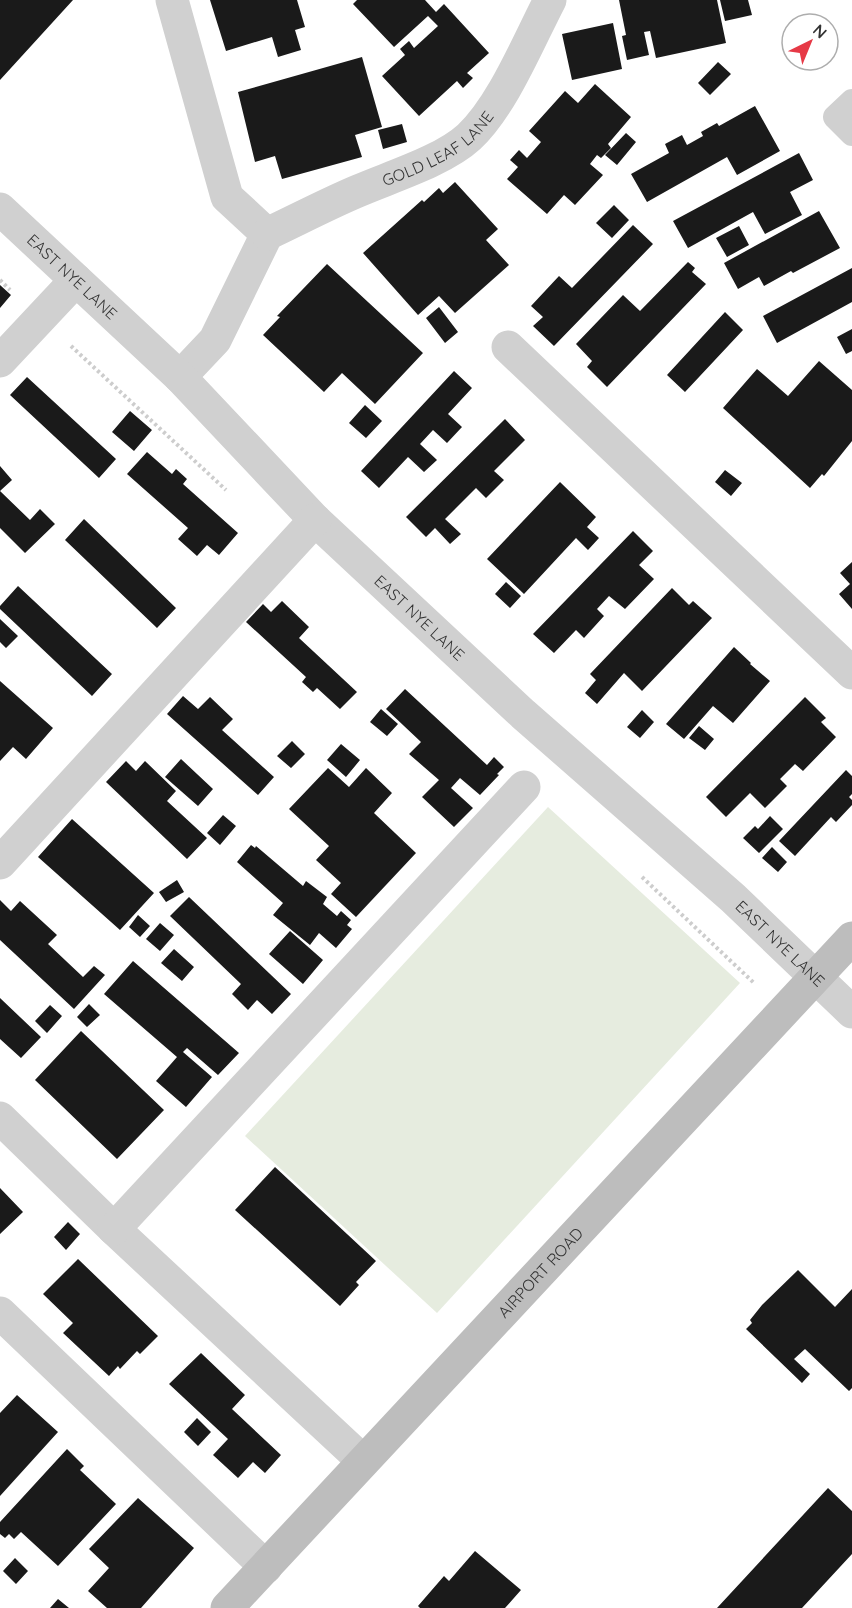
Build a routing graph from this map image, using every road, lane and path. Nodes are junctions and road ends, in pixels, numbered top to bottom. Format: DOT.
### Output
graph roads {
  1 [pos="172,0"];
  2 [pos="550,0"];
  3 [pos="852,100"];
  4 [pos="852,134"];
  5 [pos="0,209"];
  6 [pos="267,234"];
  7 [pos="76,280"];
  8 [pos="508,347"];
  9 [pos="0,360"];
  10 [pos="180,378"];
  11 [pos="315,520"];
  12 [pos="852,673"];
  13 [pos="524,787"];
  14 [pos="0,863"];
  15 [pos="852,938"];
  16 [pos="816,977"];
  17 [pos="852,1012"];
  18 [pos="0,1118"];
  19 [pos="114,1228"];
  20 [pos="0,1313"];
  21 [pos="363,1461"];
  22 [pos="266,1567"];
  23 [pos="227,1608"];
  1 -- 6 [label="street"];
  2 -- 6 [label="street, GOLD LEAF LANE"];
  3 -- 4 [label="lane"];
  5 -- 7 [label="street, EAST NYE LANE"];
  6 -- 10 [label="street"];
  7 -- 9 [label="street"];
  7 -- 10 [label="street, EAST NYE LANE"];
  8 -- 12 [label="street"];
  10 -- 11 [label="street, EAST NYE LANE"];
  11 -- 14 [label="street"];
  11 -- 16 [label="street, EAST NYE LANE"];
  13 -- 19 [label="street"];
  15 -- 16 [label="street, AIRPORT ROAD"];
  16 -- 17 [label="street, EAST NYE LANE"];
  16 -- 21 [label="street, AIRPORT ROAD"];
  18 -- 19 [label="street"];
  19 -- 21 [label="street"];
  20 -- 22 [label="street"];
  21 -- 22 [label="street, AIRPORT ROAD"];
  22 -- 23 [label="street, AIRPORT ROAD"];
}
